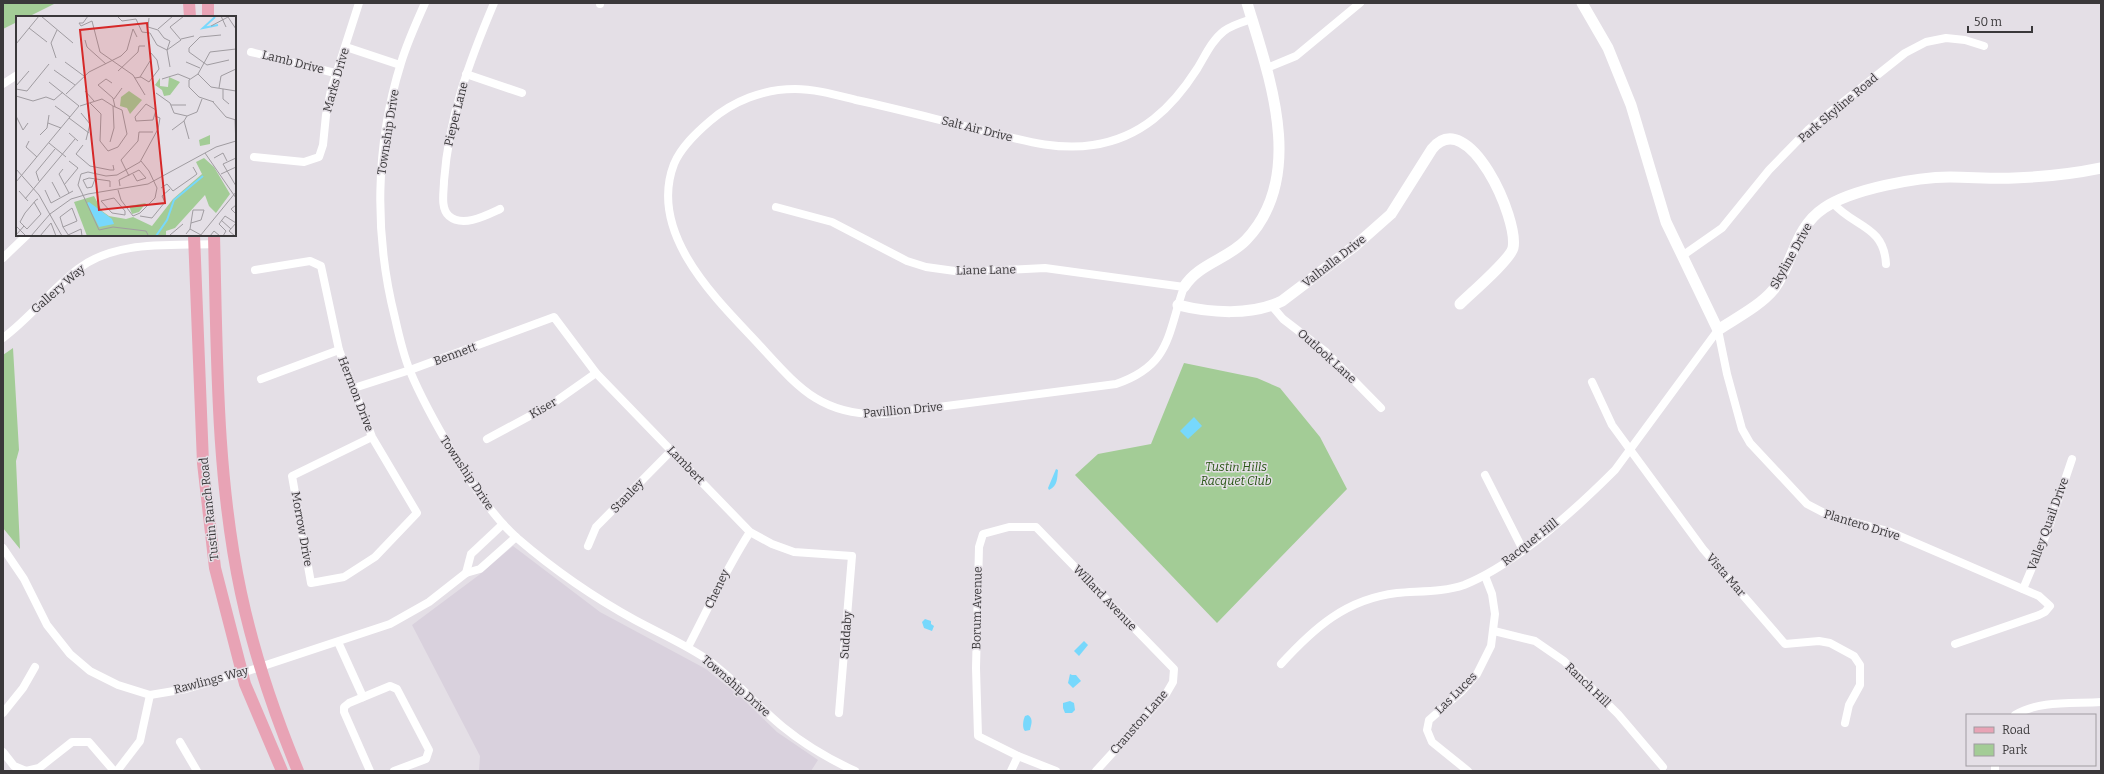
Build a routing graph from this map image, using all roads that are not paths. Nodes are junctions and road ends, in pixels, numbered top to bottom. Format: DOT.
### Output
graph roads {
  1 [pos="189,3"];
  2 [pos="208,3"];
  3 [pos="360,3"];
  4 [pos="425,3"];
  5 [pos="494,3"];
  6 [pos="1247,3"];
  7 [pos="1360,3"];
  8 [pos="1582,3"];
  9 [pos="190,16"];
  10 [pos="208,16"];
  11 [pos="1252,19"];
  12 [pos="1984,46"];
  13 [pos="346,47"];
  14 [pos="251,52"];
  15 [pos="400,65"];
  16 [pos="1267,68"];
  17 [pos="336,73"];
  18 [pos="466,74"];
  19 [pos="16,76"];
  20 [pos="3,84"];
  21 [pos="522,93"];
  22 [pos="254,157"];
  23 [pos="677,158"];
  24 [pos="2101,168"];
  25 [pos="1833,203"];
  26 [pos="776,207"];
  27 [pos="500,209"];
  28 [pos="26,236"];
  29 [pos="214,239"];
  30 [pos="194,240"];
  31 [pos="1682,256"];
  32 [pos="3,258"];
  33 [pos="1886,264"];
  34 [pos="255,270"];
  35 [pos="1184,287"];
  36 [pos="1460,304"];
  37 [pos="1178,305"];
  38 [pos="1272,306"];
  39 [pos="554,317"];
  40 [pos="1718,330"];
  41 [pos="3,338"];
  42 [pos="339,350"];
  43 [pos="410,370"];
  44 [pos="596,373"];
  45 [pos="261,378"];
  46 [pos="1592,382"];
  47 [pos="354,388"];
  48 [pos="1381,408"];
  49 [pos="372,437"];
  50 [pos="487,439"];
  51 [pos="1632,449"];
  52 [pos="672,450"];
  53 [pos="2072,459"];
  54 [pos="1485,475"];
  55 [pos="503,524"];
  56 [pos="1036,527"];
  57 [pos="750,532"];
  58 [pos="516,537"];
  59 [pos="588,546"];
  60 [pos="3,548"];
  61 [pos="1523,550"];
  62 [pos="852,556"];
  63 [pos="466,573"];
  64 [pos="1485,576"];
  65 [pos="311,583"];
  66 [pos="2023,589"];
  67 [pos="1494,630"];
  68 [pos="338,642"];
  69 [pos="1955,644"];
  70 [pos="688,648"];
  71 [pos="1281,664"];
  72 [pos="35,667"];
  73 [pos="260,667"];
  74 [pos="1174,670"];
  75 [pos="242,672"];
  76 [pos="150,694"];
  77 [pos="363,697"];
  78 [pos="2101,702"];
  79 [pos="3,713"];
  80 [pos="839,713"];
  81 [pos="2017,714"];
  82 [pos="1845,723"];
  83 [pos="180,742"];
  84 [pos="3,752"];
  85 [pos="1018,756"];
  86 [pos="1663,767"];
  87 [pos="114,771"];
  88 [pos="117,771"];
  89 [pos="197,771"];
  90 [pos="282,771"];
  91 [pos="298,771"];
  92 [pos="370,771"];
  93 [pos="394,771"];
  94 [pos="855,771"];
  95 [pos="1011,771"];
  96 [pos="1056,771"];
  97 [pos="1096,771"];
  98 [pos="1468,771"];
  1 -- 9 [label="main road"];
  2 -- 10 [label="main road"];
  3 -- 13 [label="street, Marks Drive"];
  4 -- 15 [label="street, Township Drive"];
  5 -- 18 [label="street, Pieper Lane"];
  6 -- 11 [label="street"];
  7 -- 16 [label="street"];
  8 -- 31 [label="street"];
  11 -- 16 [label="street"];
  11 -- 23 [label="street, Salt Air Drive"];
  12 -- 31 [label="street, Park Skyline Road"];
  13 -- 15 [label="street"];
  13 -- 17 [label="street, Marks Drive"];
  14 -- 17 [label="street, Lamb Drive"];
  15 -- 43 [label="street, Township Drive"];
  16 -- 35 [label="street"];
  17 -- 22 [label="street, Marks Drive"];
  18 -- 21 [label="street"];
  18 -- 27 [label="street, Pieper Lane"];
  19 -- 20 [label="street"];
  23 -- 37 [label="street, Pavillion Drive"];
  24 -- 25 [label="street, Skyline Drive"];
  25 -- 33 [label="street"];
  25 -- 40 [label="street, Skyline Drive"];
  26 -- 35 [label="street, Liane Lane"];
  28 -- 32 [label="street"];
  29 -- 30 [label="street, Gallery Way"];
  29 -- 73 [label="main road, Tustin Ranch Road"];
  30 -- 41 [label="street, Gallery Way"];
  30 -- 75 [label="main road, Tustin Ranch Road"];
  31 -- 40 [label="street"];
  34 -- 42 [label="street, Hermon Drive"];
  35 -- 37 [label="street, Pavillion Drive"];
  36 -- 38 [label="street, Valhalla Drive"];
  37 -- 38 [label="street, Valhalla Drive"];
  38 -- 48 [label="street, Outlook Lane"];
  39 -- 43 [label="street, Bennett"];
  39 -- 44 [label="street, Lambert"];
  40 -- 51 [label="street, Racquet Hill"];
  40 -- 66 [label="street, Plantero Drive"];
  42 -- 45 [label="street"];
  42 -- 47 [label="street, Hermon Drive"];
  43 -- 47 [label="street, Bennett"];
  43 -- 55 [label="street, Township Drive"];
  44 -- 50 [label="street, Kiser"];
  44 -- 52 [label="street, Lambert"];
  46 -- 51 [label="street, Vista Mar"];
  47 -- 49 [label="street, Hermon Drive"];
  49 -- 65 [label="street, Morrow Drive"];
  49 -- 65 [label="street, Hermon Drive"];
  51 -- 61 [label="street, Racquet Hill"];
  51 -- 82 [label="street, Vista Mar"];
  52 -- 57 [label="street, Lambert"];
  52 -- 59 [label="street, Stanley"];
  53 -- 66 [label="street, Valley Quail Drive"];
  54 -- 61 [label="street"];
  55 -- 58 [label="street, Township Drive"];
  55 -- 63 [label="street"];
  56 -- 74 [label="street, Willard Avenue"];
  56 -- 85 [label="street, Borum Avenue"];
  57 -- 62 [label="street, Lambert"];
  57 -- 70 [label="street, Cheney"];
  58 -- 63 [label="street, Rawlings Way"];
  58 -- 70 [label="street, Township Drive"];
  60 -- 76 [label="street, Rawlings Way"];
  61 -- 64 [label="street, Racquet Hill"];
  62 -- 80 [label="street, Suddaby"];
  63 -- 68 [label="street, Rawlings Way"];
  64 -- 67 [label="street, Las Luces"];
  64 -- 71 [label="street, Racquet Hill"];
  66 -- 69 [label="street, Plantero Drive"];
  67 -- 86 [label="street, Ranch Hill"];
  67 -- 98 [label="street, Las Luces"];
  68 -- 73 [label="street, Rawlings Way"];
  68 -- 77 [label="street"];
  70 -- 94 [label="street, Township Drive"];
  72 -- 79 [label="street"];
  73 -- 75 [label="street, Rawlings Way"];
  73 -- 91 [label="main road, Tustin Ranch Road"];
  74 -- 97 [label="street, Cranston Lane"];
  75 -- 76 [label="street, Rawlings Way"];
  75 -- 90 [label="main road, Tustin Ranch Road"];
  76 -- 88 [label="street"];
  77 -- 92 [label="street"];
  77 -- 93 [label="street"];
  78 -- 81 [label="street"];
  83 -- 89 [label="street"];
  84 -- 87 [label="street"];
  85 -- 95 [label="street"];
  85 -- 96 [label="street"];
}
